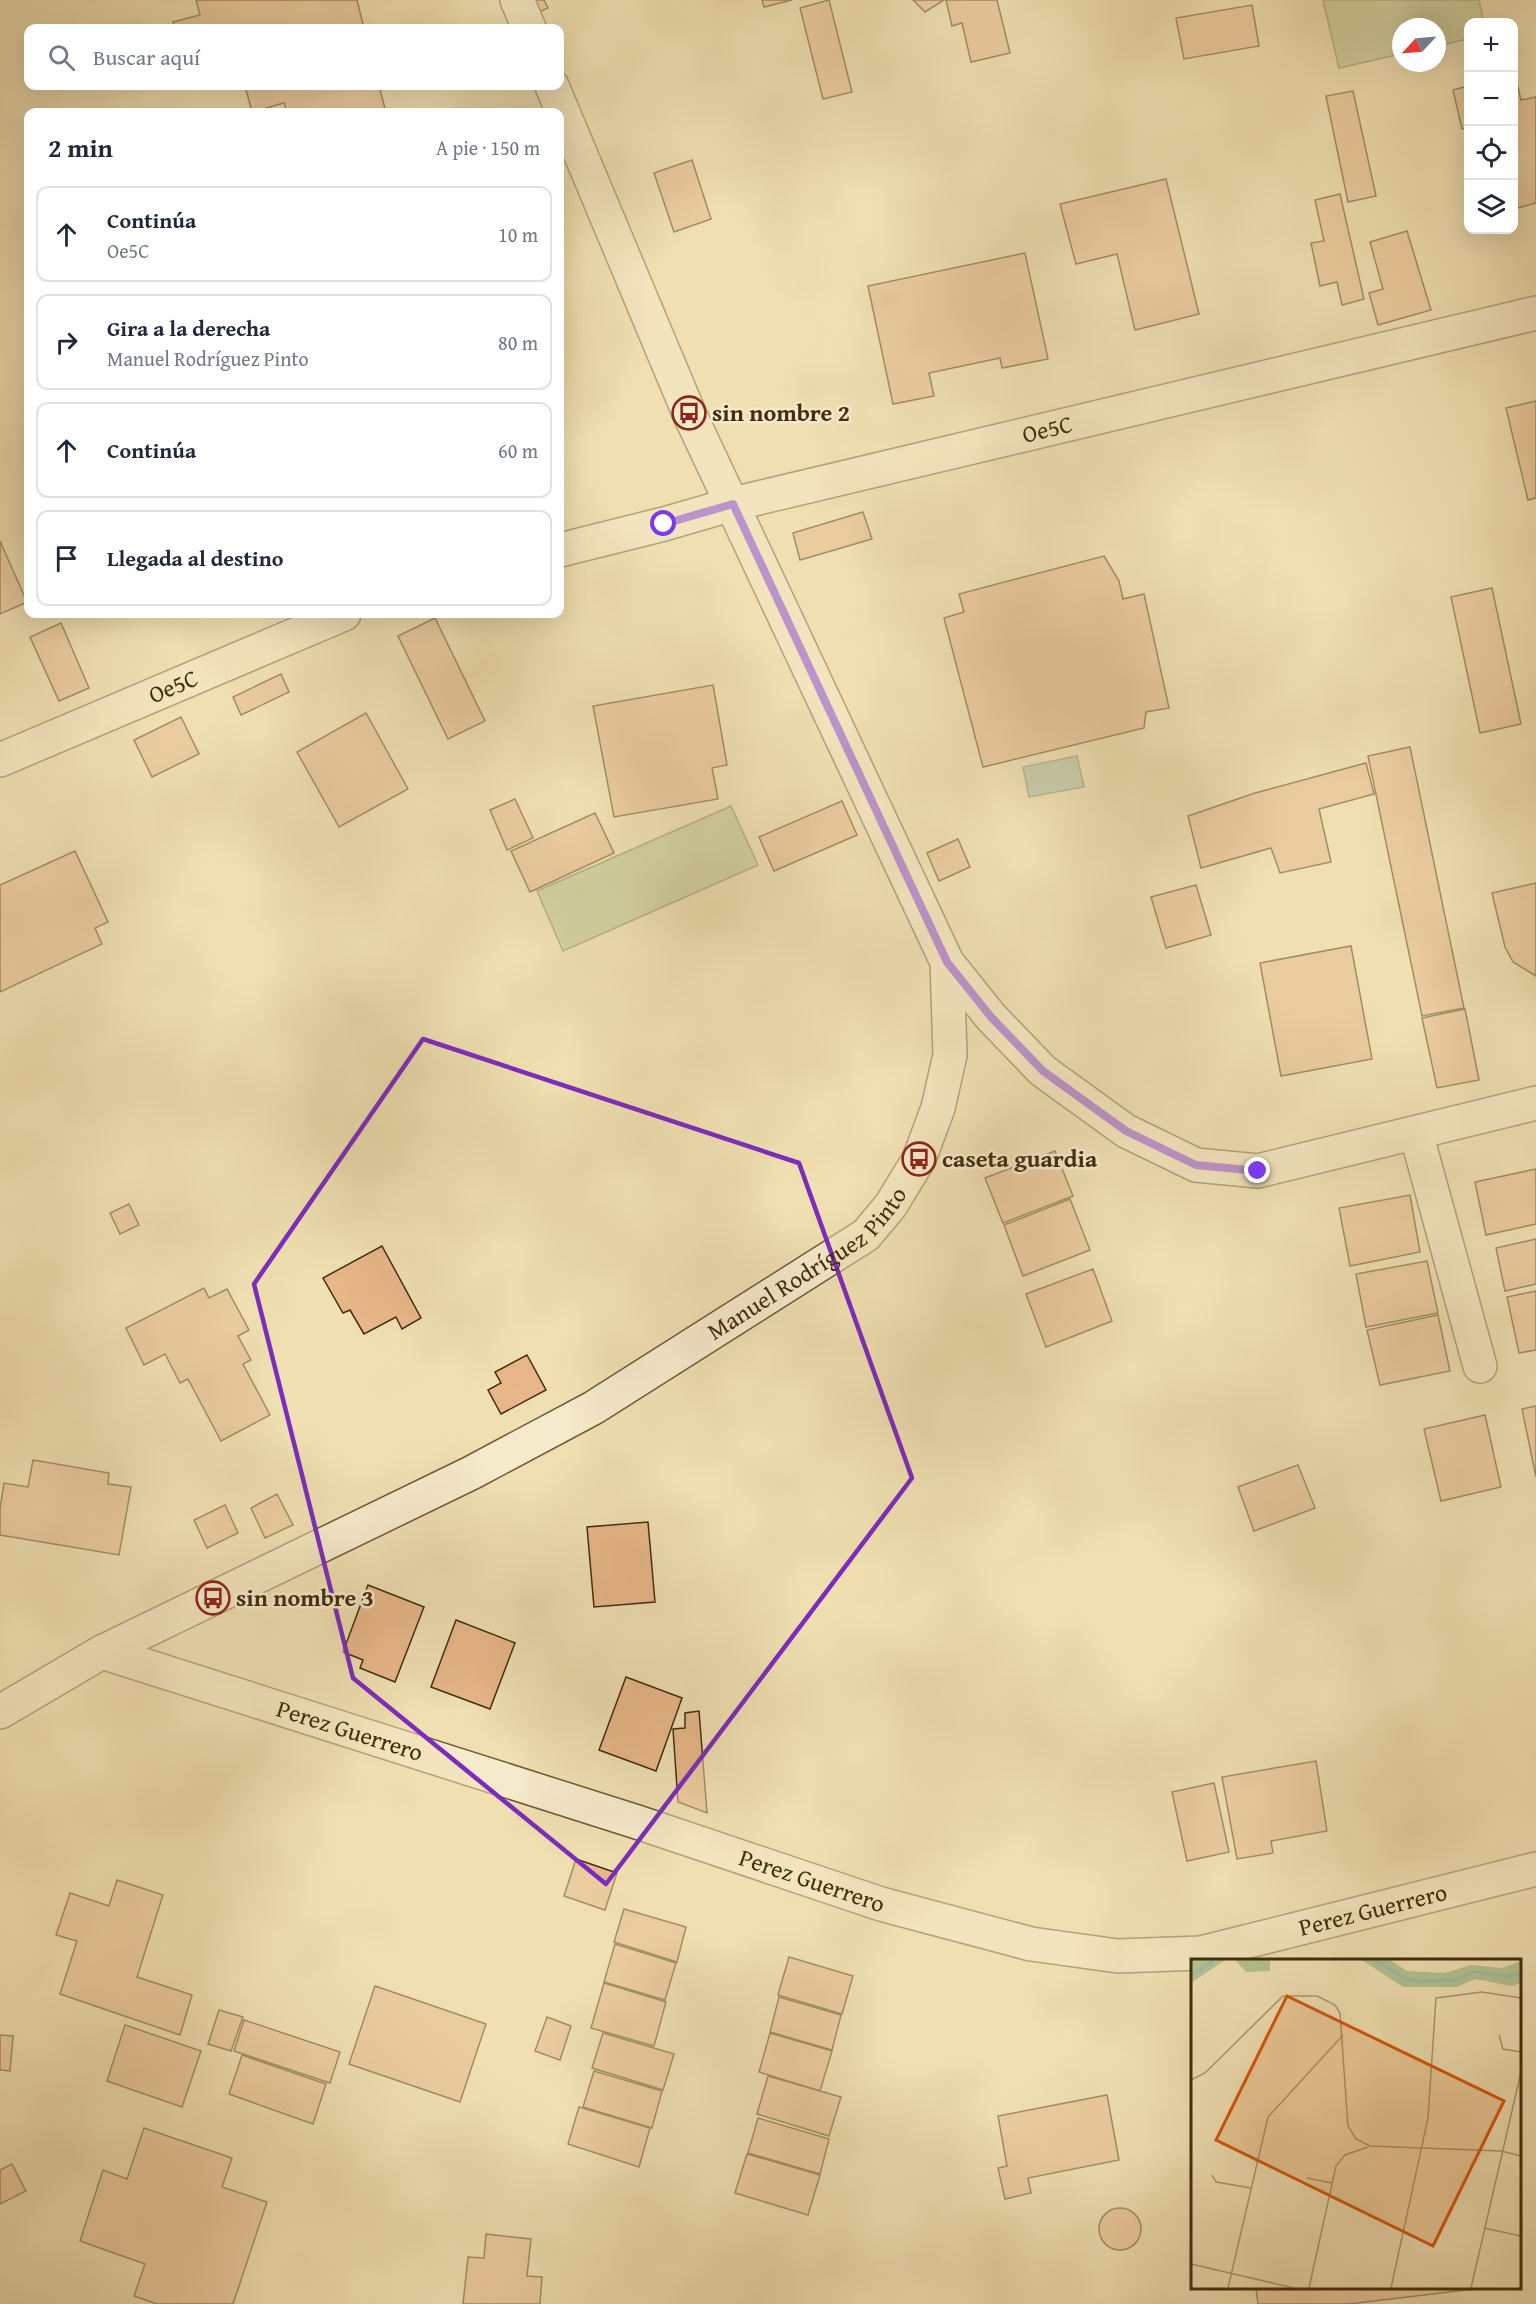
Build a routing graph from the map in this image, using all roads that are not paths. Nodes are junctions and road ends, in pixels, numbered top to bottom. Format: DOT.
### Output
graph roads {
  1 [pos="517,0"];
  2 [pos="527,24"];
  3 [pos="554,90"];
  4 [pos="561,108"];
  5 [pos="564,115"];
  6 [pos="1536,313"];
  7 [pos="733,504"];
  8 [pos="564,549"];
  9 [pos="335,618"];
  10 [pos="0,760"];
  11 [pos="947,962"];
  12 [pos="1536,1103"];
  13 [pos="1416,1133"];
  14 [pos="1480,1366"];
  15 [pos="102,1652"];
  16 [pos="0,1712"];
  17 [pos="1536,1869"];
  1 -- 2 [label="street"];
  3 -- 4 [label="street, Manuel Rodríguez Pinto"];
  5 -- 7 [label="street, Manuel Rodríguez Pinto"];
  6 -- 7 [label="street, Oe5C"];
  7 -- 8 [label="street, Oe5C"];
  7 -- 11 [label="street, Manuel Rodríguez Pinto"];
  9 -- 10 [label="street, Oe5C"];
  11 -- 13 [label="street"];
  11 -- 15 [label="street, Manuel Rodríguez Pinto"];
  12 -- 13 [label="street"];
  13 -- 14 [label="street"];
  15 -- 16 [label="street, Manuel Rodríguez Pinto"];
  15 -- 17 [label="street, Perez Guerrero"];
}
